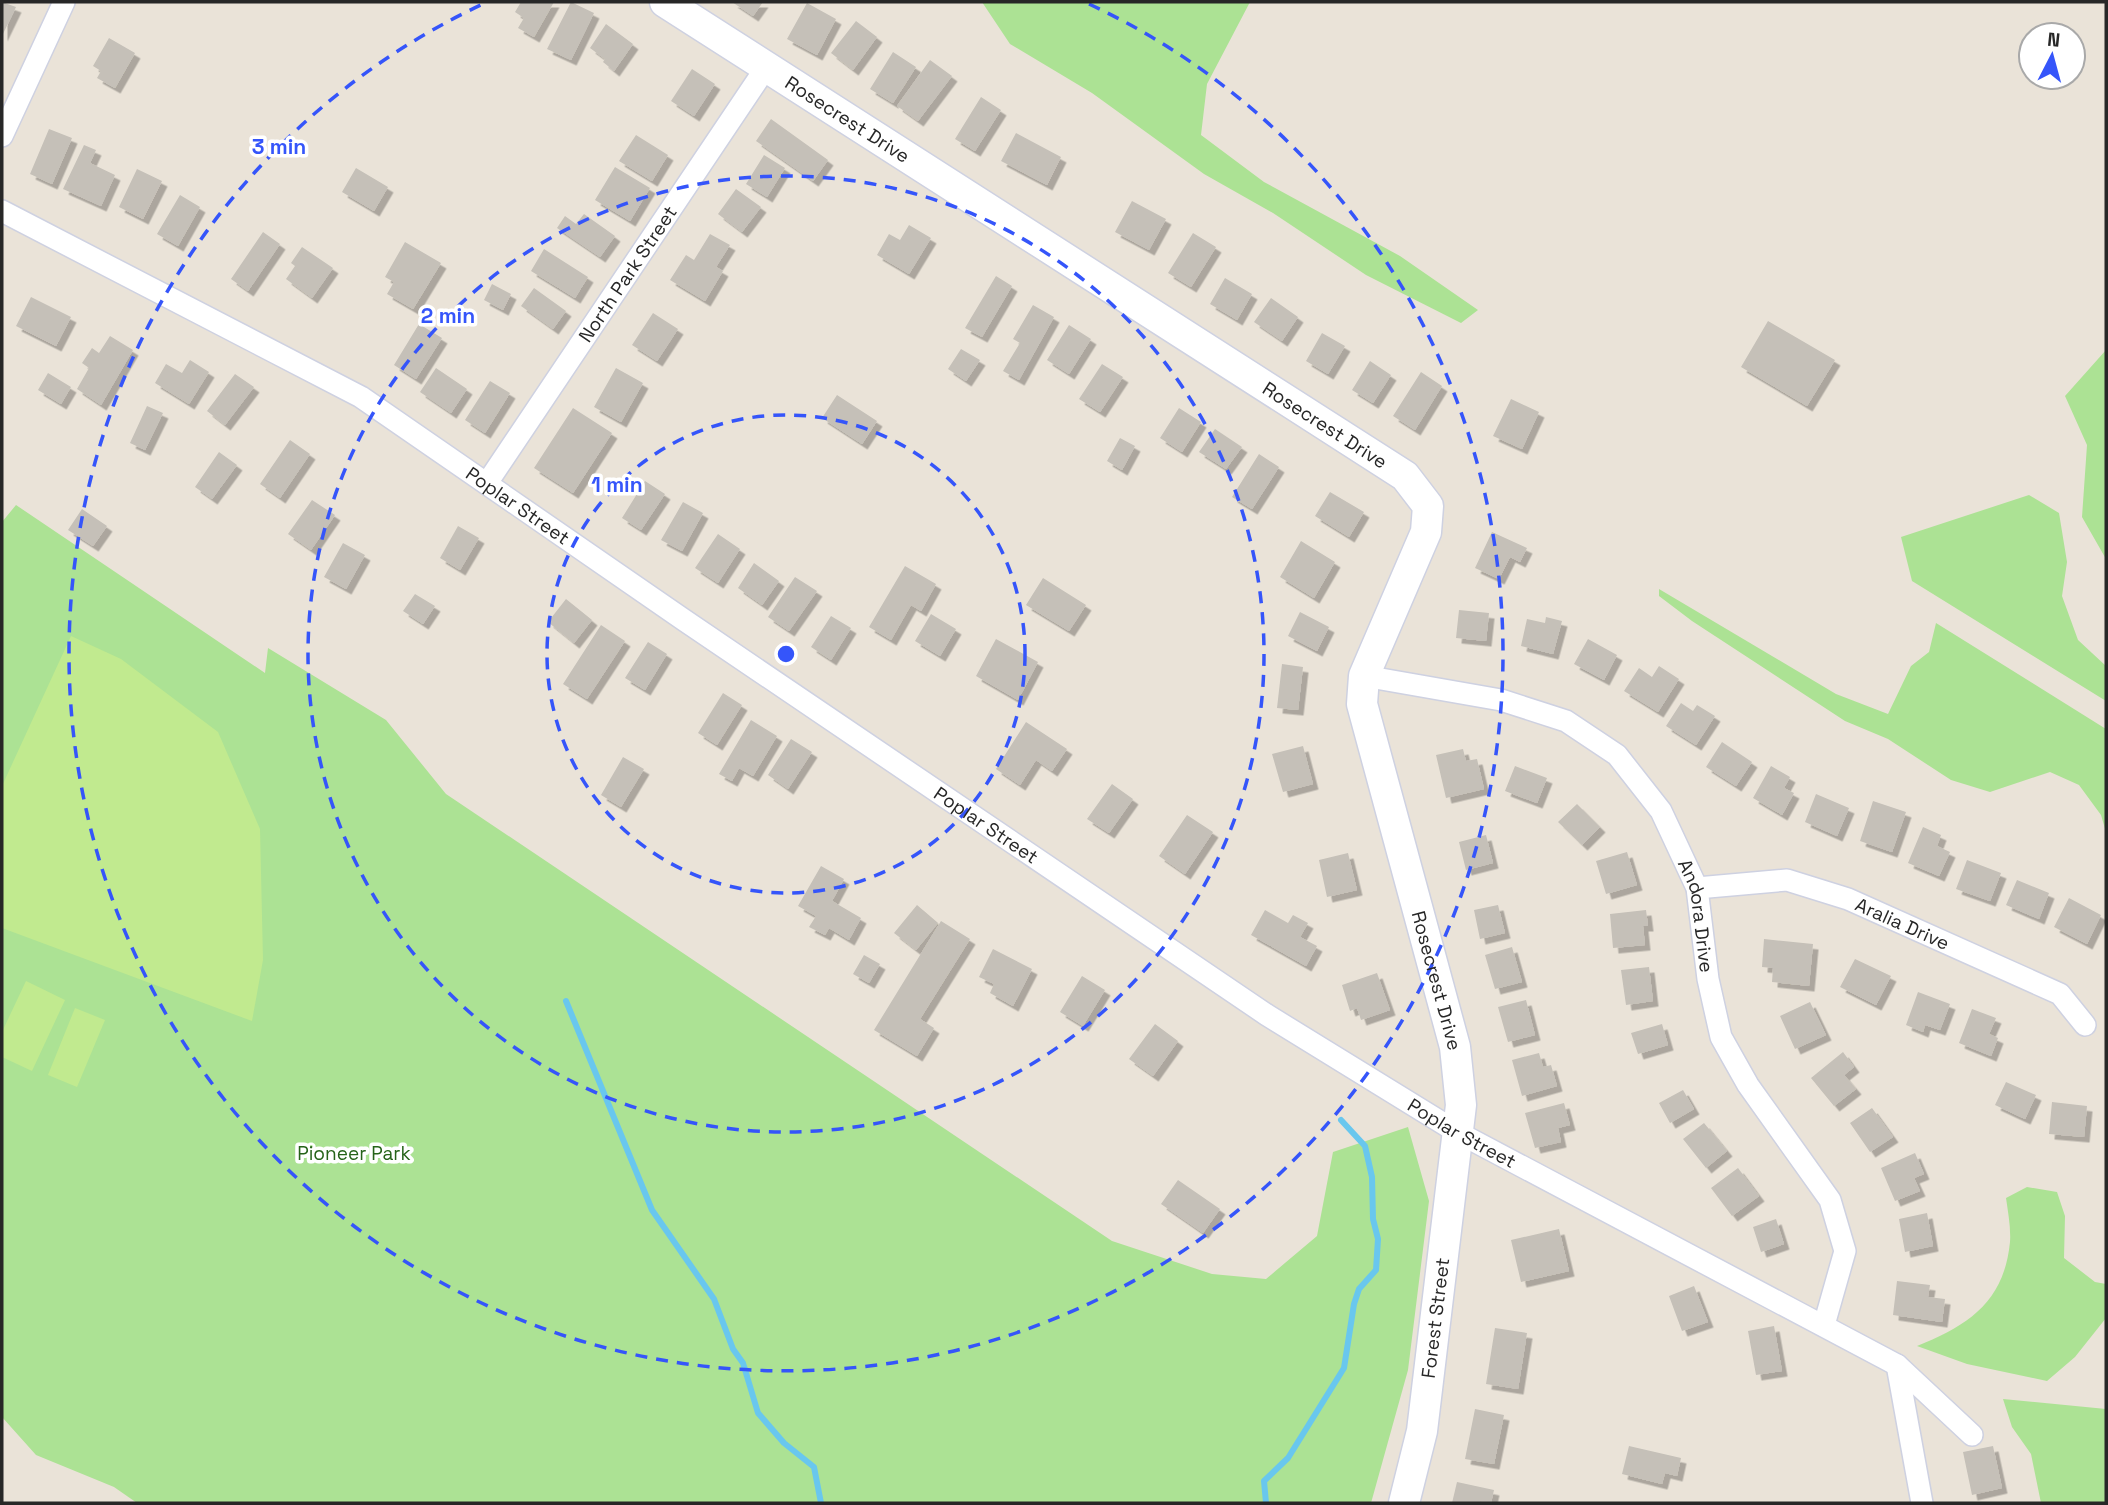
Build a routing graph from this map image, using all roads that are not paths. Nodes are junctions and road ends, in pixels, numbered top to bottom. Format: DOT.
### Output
graph roads {
  1 [pos="64,2"];
  2 [pos="666,2"];
  3 [pos="767,66"];
  4 [pos="2,136"];
  5 [pos="2,211"];
  6 [pos="487,483"];
  7 [pos="1364,676"];
  8 [pos="1697,888"];
  9 [pos="2084,1025"];
  10 [pos="1457,1132"];
  11 [pos="1824,1325"];
  12 [pos="1897,1365"];
  13 [pos="1972,1435"];
  14 [pos="1404,1503"];
  15 [pos="1922,1503"];
  1 -- 4 [label="street"];
  2 -- 3 [label="street, Rosecrest Drive"];
  3 -- 6 [label="street, North Park Street"];
  3 -- 7 [label="street, Rosecrest Drive"];
  5 -- 6 [label="street, Poplar Street"];
  6 -- 10 [label="street, Poplar Street"];
  7 -- 8 [label="street, Andora Drive"];
  7 -- 10 [label="street, Rosecrest Drive"];
  8 -- 9 [label="street, Aralia Drive"];
  8 -- 11 [label="street, Andora Drive"];
  10 -- 11 [label="street, Poplar Street"];
  10 -- 14 [label="street, Forest Street"];
  11 -- 12 [label="street, Poplar Street"];
  12 -- 13 [label="street, Poplar Street"];
  12 -- 15 [label="street"];
}
